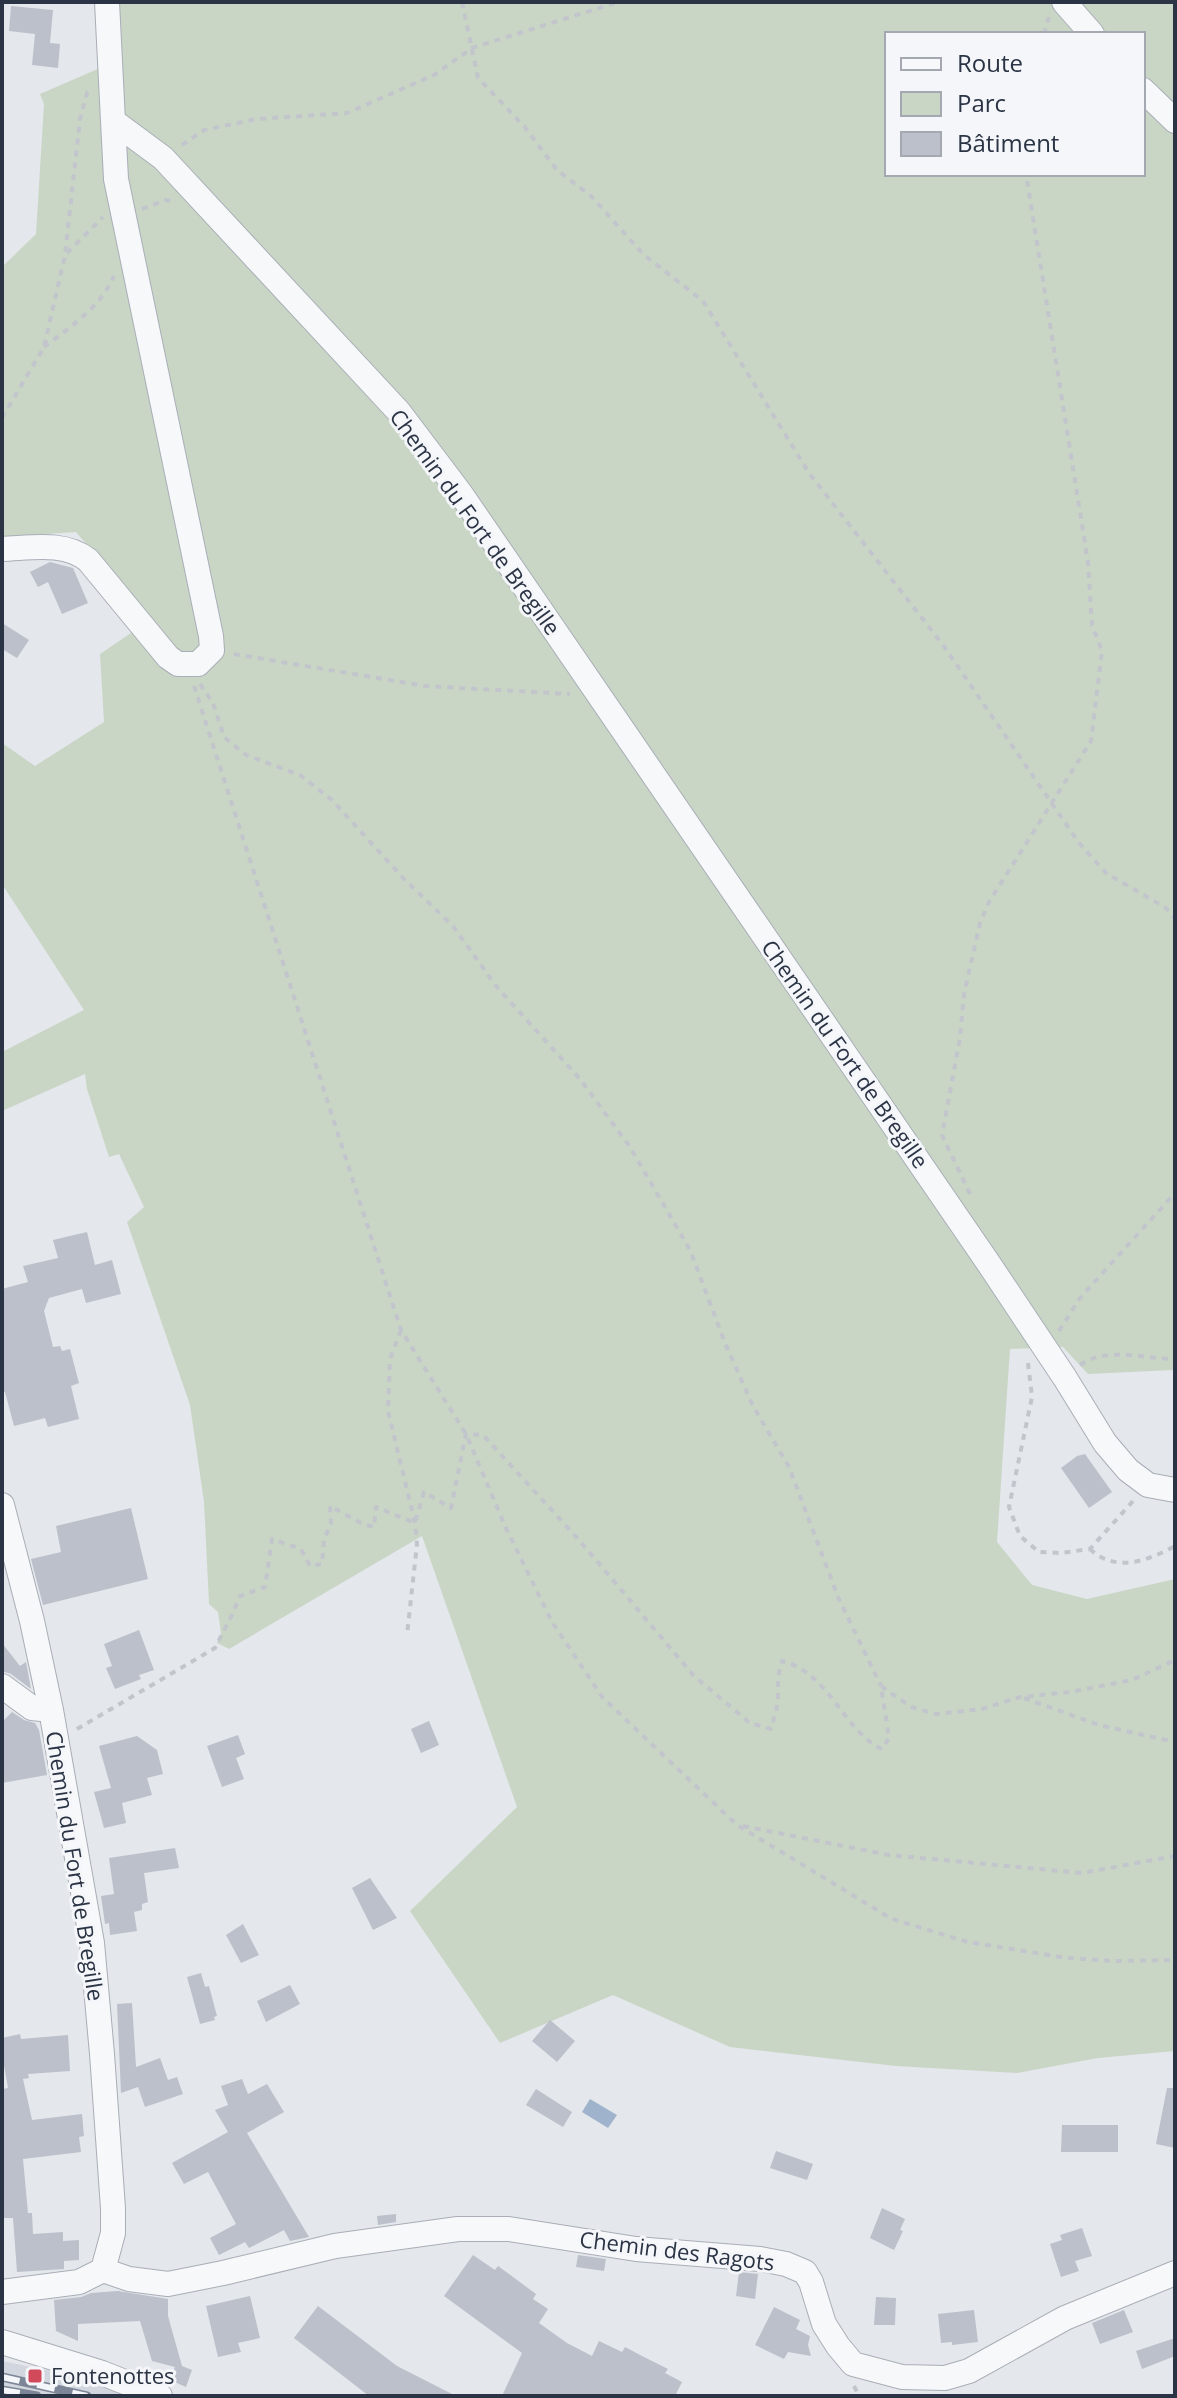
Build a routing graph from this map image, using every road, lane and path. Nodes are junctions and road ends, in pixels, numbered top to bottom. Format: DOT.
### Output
graph roads {
  1 [pos="107,2"];
  2 [pos="462,2"];
  3 [pos="618,2"];
  4 [pos="1064,2"];
  5 [pos="1090,32"];
  6 [pos="472,48"];
  7 [pos="111,78"];
  8 [pos="1145,92"];
  9 [pos="113,121"];
  10 [pos="1175,121"];
  11 [pos="163,158"];
  12 [pos="1026,176"];
  13 [pos="120,199"];
  14 [pos="177,201"];
  15 [pos="128,240"];
  16 [pos="65,255"];
  17 [pos="114,274"];
  18 [pos="44,347"];
  19 [pos="2,418"];
  20 [pos="2,549"];
  21 [pos="212,650"];
  22 [pos="187,665"];
  23 [pos="603,704"];
  24 [pos="1053,802"];
  25 [pos="1175,919"];
  26 [pos="1175,1193"];
  27 [pos="975,1204"];
  28 [pos="401,1330"];
  29 [pos="1047,1350"];
  30 [pos="1022,1352"];
  31 [pos="1175,1359"];
  32 [pos="1065,1378"];
  33 [pos="466,1434"];
  34 [pos="1148,1485"];
  35 [pos="1175,1490"];
  36 [pos="2,1505"];
  37 [pos="415,1523"];
  38 [pos="1175,1546"];
  39 [pos="1090,1549"];
  40 [pos="407,1635"];
  41 [pos="1175,1660"];
  42 [pos="2,1686"];
  43 [pos="881,1686"];
  44 [pos="1020,1697"];
  45 [pos="51,1710"];
  46 [pos="67,1736"];
  47 [pos="1175,1742"];
  48 [pos="737,1825"];
  49 [pos="1175,1856"];
  50 [pos="1175,1960"];
  51 [pos="103,2270"];
  52 [pos="1175,2273"];
  53 [pos="2,2292"];
  54 [pos="2,2342"];
  55 [pos="160,2396"];
  1 -- 7 [label="street"];
  2 -- 6 [label="path"];
  3 -- 6 [label="path"];
  4 -- 5 [label="street"];
  6 -- 11 [label="path"];
  6 -- 24 [label="path"];
  7 -- 9 [label="street"];
  7 -- 16 [label="path"];
  8 -- 10 [label="street"];
  9 -- 11 [label="street, Chemin du Fort de Bregille"];
  9 -- 13 [label="street"];
  11 -- 23 [label="street, Chemin du Fort de Bregille"];
  12 -- 24 [label="path"];
  13 -- 15 [label="street"];
  13 -- 16 [label="path"];
  14 -- 15 [label="path"];
  15 -- 21 [label="street"];
  16 -- 18 [label="path"];
  17 -- 18 [label="path"];
  18 -- 19 [label="path"];
  20 -- 22 [label="street"];
  21 -- 22 [label="street"];
  21 -- 23 [label="path"];
  22 -- 28 [label="path"];
  22 -- 43 [label="path"];
  23 -- 29 [label="street, Chemin du Fort de Bregille"];
  24 -- 25 [label="path"];
  24 -- 27 [label="path"];
  26 -- 29 [label="path"];
  28 -- 33 [label="path"];
  28 -- 37 [label="path"];
  29 -- 32 [label="street, Chemin du Fort de Bregille"];
  30 -- 39 [label="path"];
  31 -- 32 [label="path"];
  32 -- 34 [label="street, Chemin du Fort de Bregille"];
  33 -- 37 [label="path"];
  33 -- 43 [label="path"];
  33 -- 48 [label="path"];
  34 -- 35 [label="street"];
  34 -- 39 [label="path"];
  36 -- 45 [label="street, Chemin du Fort de Bregille"];
  37 -- 40 [label="path"];
  37 -- 46 [label="path"];
  38 -- 39 [label="path"];
  41 -- 44 [label="path"];
  42 -- 45 [label="street"];
  43 -- 44 [label="path"];
  44 -- 47 [label="path"];
  45 -- 51 [label="street, Chemin du Fort de Bregille"];
  48 -- 49 [label="path"];
  48 -- 50 [label="path"];
  51 -- 52 [label="street, Chemin des Ragots"];
  51 -- 53 [label="street"];
  54 -- 55 [label="street"];
}
